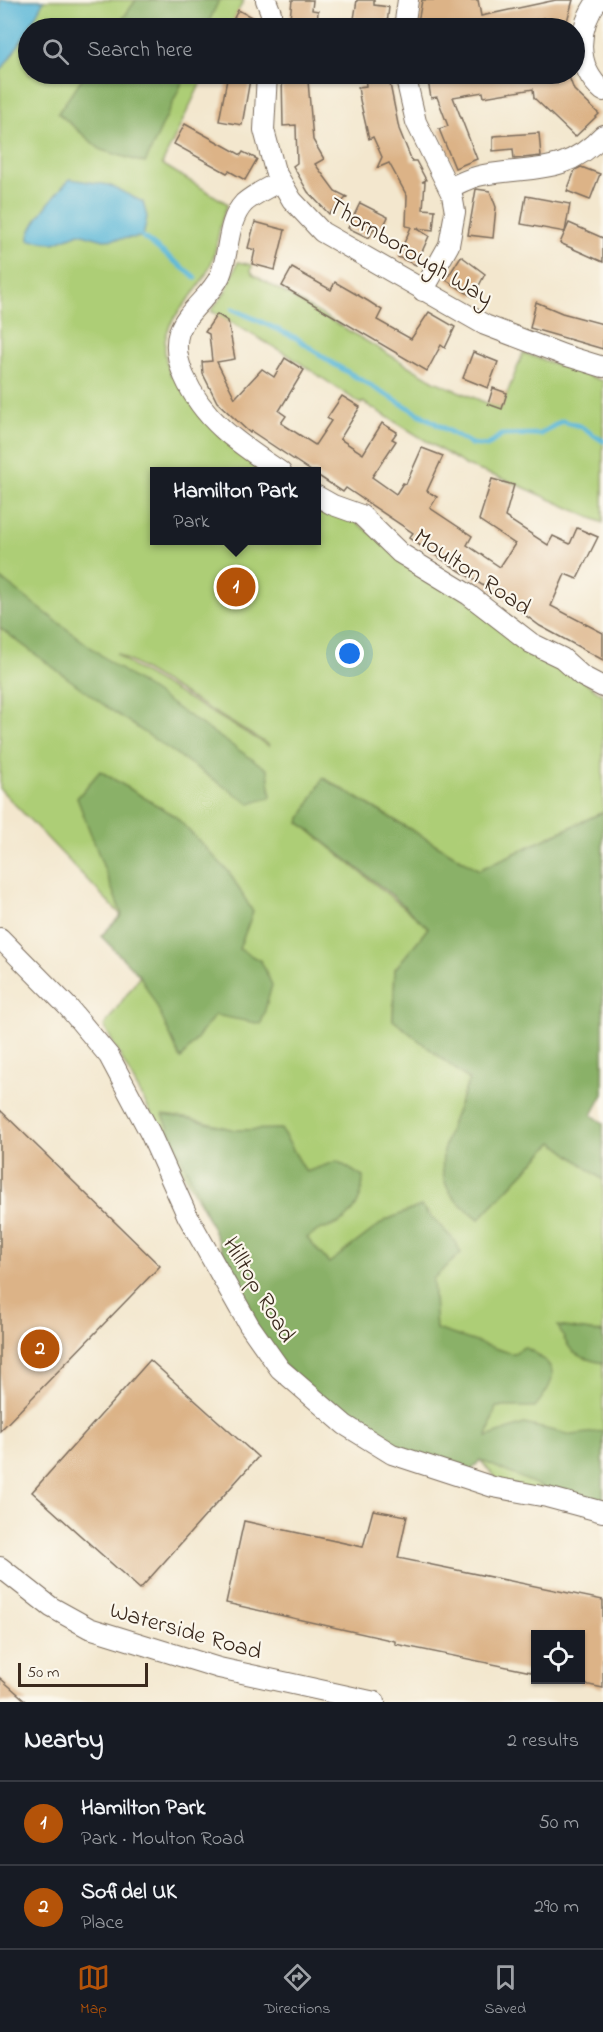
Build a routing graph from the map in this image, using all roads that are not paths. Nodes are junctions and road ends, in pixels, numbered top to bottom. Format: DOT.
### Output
graph roads {
  1 [pos="266,0"];
  2 [pos="408,0"];
  3 [pos="598,0"];
  4 [pos="271,18"];
  5 [pos="405,18"];
  6 [pos="585,24"];
  7 [pos="585,64"];
  8 [pos="266,84"];
  9 [pos="407,84"];
  10 [pos="603,91"];
  11 [pos="603,135"];
  12 [pos="280,182"];
  13 [pos="449,188"];
  14 [pos="423,291"];
  15 [pos="603,367"];
  16 [pos="275,467"];
  17 [pos="321,498"];
  18 [pos="603,687"];
  19 [pos="0,938"];
  20 [pos="603,1512"];
  21 [pos="0,1567"];
  22 [pos="375,1702"];
  1 -- 4 [label="street"];
  2 -- 5 [label="street"];
  3 -- 6 [label="street"];
  7 -- 10 [label="street"];
  8 -- 12 [label="street, Thornborough Way"];
  9 -- 13 [label="street"];
  11 -- 13 [label="street"];
  12 -- 14 [label="street, Thornborough Way"];
  12 -- 16 [label="street"];
  13 -- 14 [label="street"];
  14 -- 15 [label="street, Thornborough Way"];
  17 -- 18 [label="street, Moulton Road"];
  19 -- 20 [label="street, Hilltop Road"];
  21 -- 22 [label="street, Waterside Road"];
}
